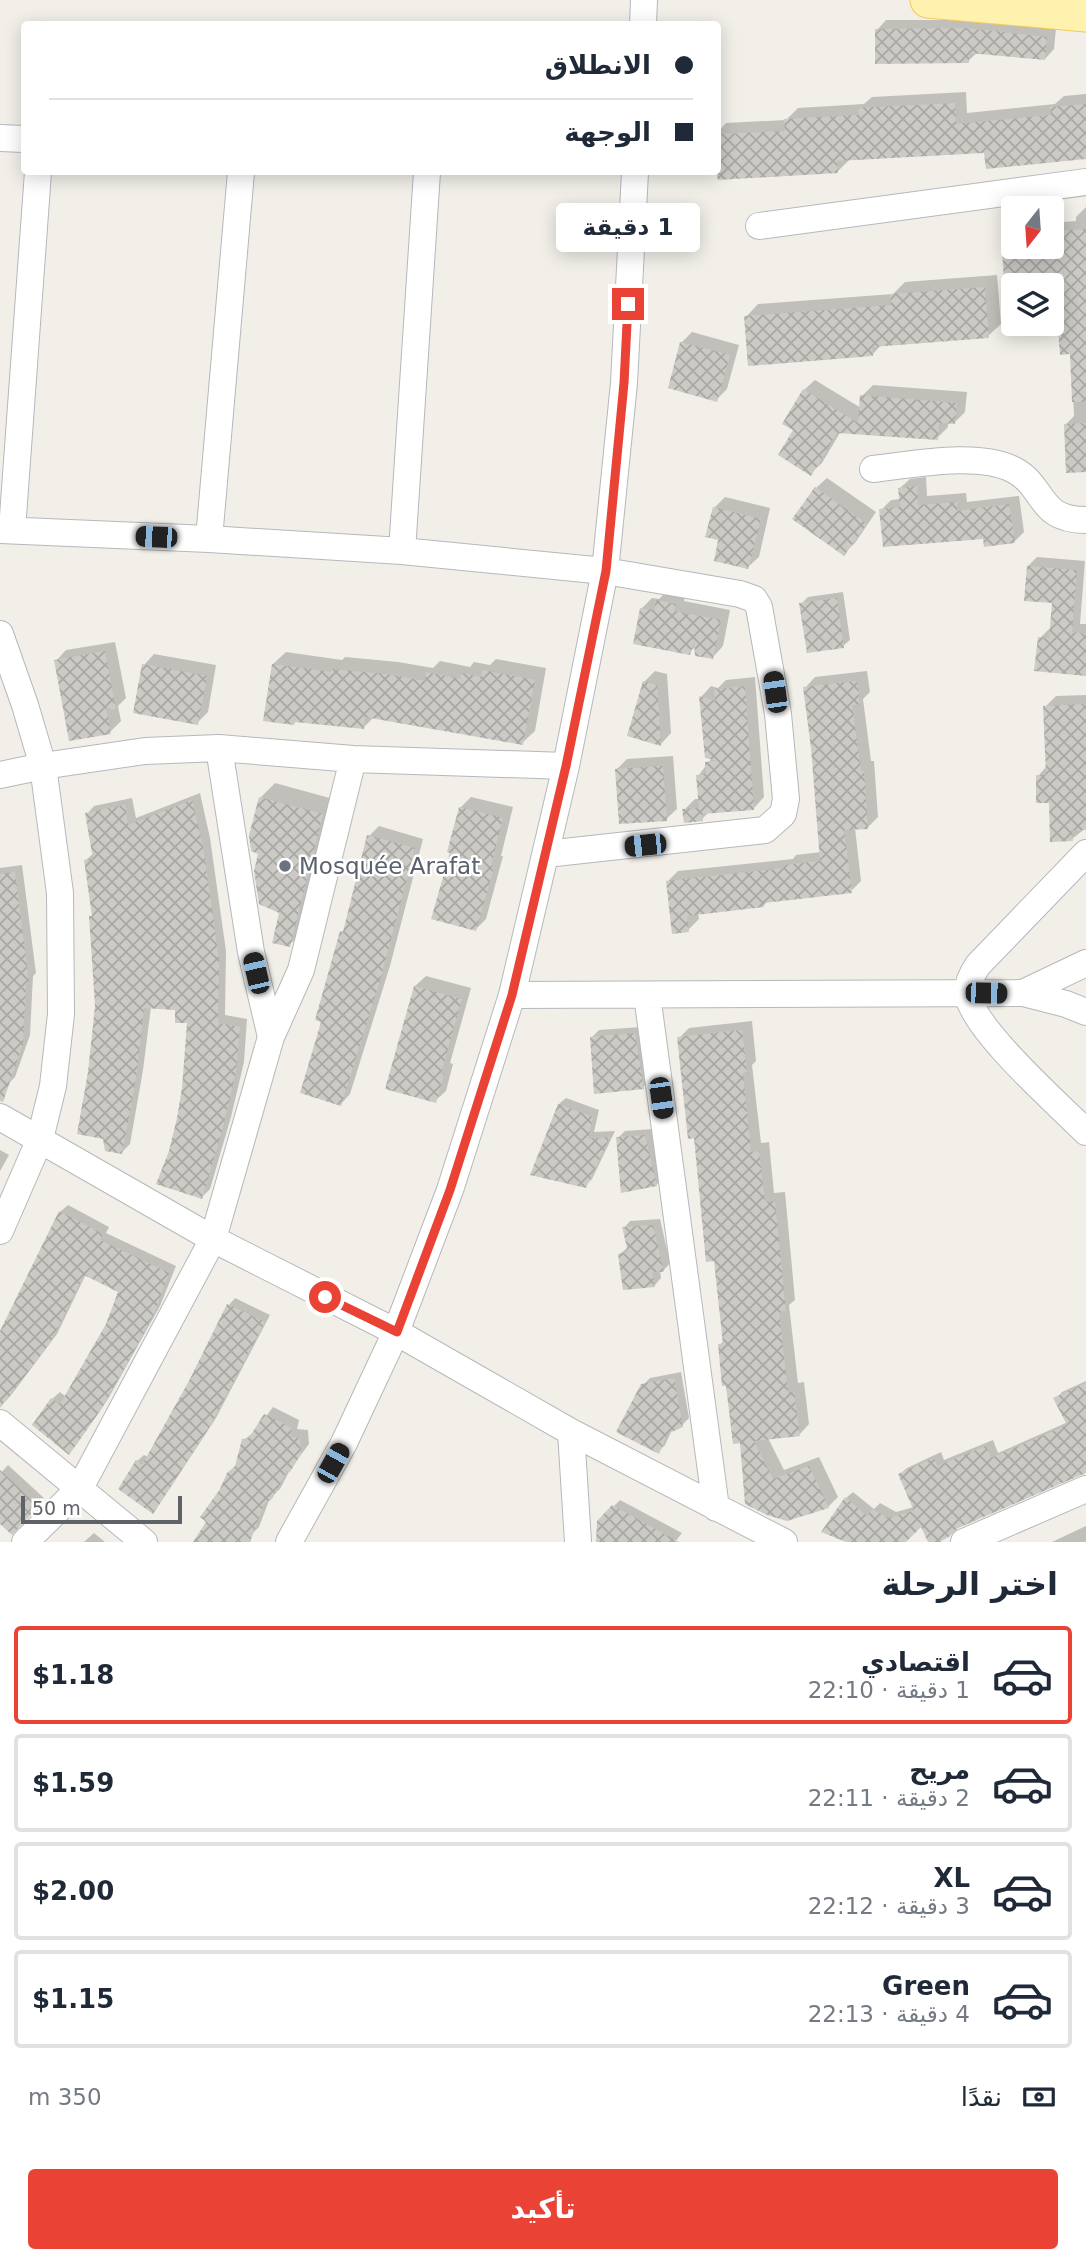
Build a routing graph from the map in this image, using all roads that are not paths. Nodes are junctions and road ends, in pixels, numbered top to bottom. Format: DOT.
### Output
graph roads {
  1 [pos="644,0"];
  2 [pos="928,0"];
  3 [pos="1086,14"];
  4 [pos="643,21"];
  5 [pos="0,138"];
  6 [pos="21,139"];
  7 [pos="38,175"];
  8 [pos="241,175"];
  9 [pos="427,175"];
  10 [pos="635,175"];
  11 [pos="1086,182"];
  12 [pos="759,226"];
  13 [pos="873,469"];
  14 [pos="1086,520"];
  15 [pos="6,530"];
  16 [pos="209,539"];
  17 [pos="402,551"];
  18 [pos="606,571"];
  19 [pos="0,634"];
  20 [pos="219,748"];
  21 [pos="353,759"];
  22 [pos="43,765"];
  23 [pos="566,766"];
  24 [pos="0,775"];
  25 [pos="1086,853"];
  26 [pos="546,854"];
  27 [pos="1086,962"];
  28 [pos="967,993"];
  29 [pos="1023,993"];
  30 [pos="512,995"];
  31 [pos="647,995"];
  32 [pos="1086,1012"];
  33 [pos="271,1037"];
  34 [pos="0,1117"];
  35 [pos="1086,1132"];
  36 [pos="40,1139"];
  37 [pos="0,1231"];
  38 [pos="213,1239"];
  39 [pos="397,1332"];
  40 [pos="0,1423"];
  41 [pos="571,1432"];
  42 [pos="80,1488"];
  43 [pos="1086,1489"];
  44 [pos="716,1508"];
  45 [pos="25,1542"];
  46 [pos="144,1542"];
  47 [pos="289,1542"];
  48 [pos="578,1542"];
  49 [pos="784,1542"];
  50 [pos="964,1542"];
  1 -- 4 [label="street"];
  2 -- 3 [label="main road"];
  5 -- 6 [label="street"];
  7 -- 15 [label="street"];
  8 -- 16 [label="street"];
  9 -- 17 [label="street"];
  10 -- 18 [label="street"];
  11 -- 12 [label="street"];
  13 -- 14 [label="street"];
  15 -- 16 [label="street"];
  16 -- 17 [label="street"];
  17 -- 18 [label="street"];
  18 -- 23 [label="street"];
  18 -- 26 [label="street"];
  19 -- 22 [label="street"];
  20 -- 21 [label="street"];
  20 -- 22 [label="street"];
  20 -- 33 [label="street"];
  21 -- 23 [label="street"];
  21 -- 33 [label="street"];
  22 -- 24 [label="street"];
  22 -- 36 [label="street"];
  23 -- 26 [label="street"];
  25 -- 28 [label="street"];
  26 -- 30 [label="street"];
  27 -- 29 [label="street"];
  28 -- 29 [label="street"];
  28 -- 31 [label="street"];
  28 -- 35 [label="street"];
  29 -- 32 [label="street"];
  30 -- 31 [label="street"];
  30 -- 39 [label="street"];
  31 -- 44 [label="street"];
  33 -- 38 [label="street"];
  34 -- 36 [label="street"];
  36 -- 37 [label="street"];
  36 -- 38 [label="street"];
  38 -- 39 [label="street"];
  38 -- 42 [label="street"];
  39 -- 41 [label="street"];
  39 -- 47 [label="street"];
  40 -- 42 [label="street"];
  41 -- 44 [label="street"];
  41 -- 48 [label="street"];
  42 -- 45 [label="street"];
  42 -- 46 [label="street"];
  43 -- 50 [label="street"];
  44 -- 49 [label="street"];
}
